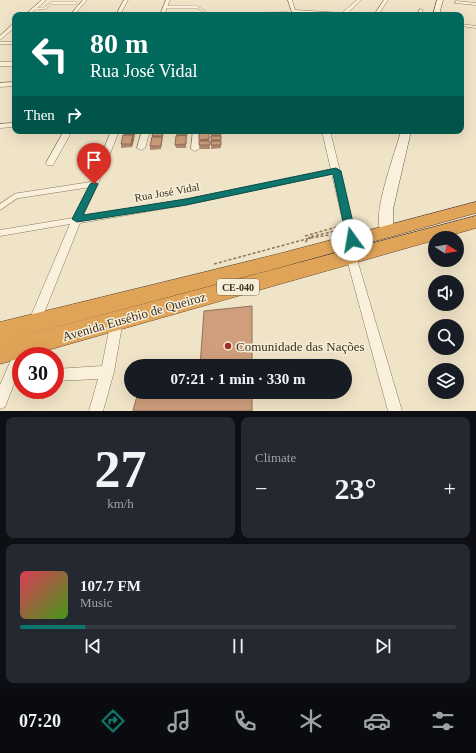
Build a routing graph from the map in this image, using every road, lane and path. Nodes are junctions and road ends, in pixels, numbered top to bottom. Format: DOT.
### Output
graph roads {
  1 [pos="44,0"];
  2 [pos="85,0"];
  3 [pos="126,0"];
  4 [pos="168,0"];
  5 [pos="290,0"];
  6 [pos="359,0"];
  7 [pos="386,0"];
  8 [pos="440,0"];
  9 [pos="76,3"];
  10 [pos="455,3"];
  11 [pos="476,4"];
  12 [pos="165,7"];
  13 [pos="33,9"];
  14 [pos="204,11"];
  15 [pos="30,12"];
  16 [pos="75,12"];
  17 [pos="120,12"];
  18 [pos="163,12"];
  19 [pos="294,12"];
  20 [pos="346,12"];
  21 [pos="378,12"];
  22 [pos="437,12"];
  23 [pos="464,25"];
  24 [pos="476,27"];
  25 [pos="12,28"];
  26 [pos="7,32"];
  27 [pos="0,33"];
  28 [pos="0,39"];
  29 [pos="0,43"];
  30 [pos="12,43"];
  31 [pos="0,64"];
  32 [pos="12,64"];
  33 [pos="12,85"];
  34 [pos="0,86"];
  35 [pos="12,125"];
  36 [pos="0,126"];
  37 [pos="66,134"];
  38 [pos="114,134"];
  39 [pos="145,134"];
  40 [pos="197,134"];
  41 [pos="327,134"];
  42 [pos="405,134"];
  43 [pos="141,148"];
  44 [pos="195,149"];
  45 [pos="50,162"];
  46 [pos="336,171"];
  47 [pos="94,184"];
  48 [pos="0,207"];
  49 [pos="476,207"];
  50 [pos="77,219"];
  51 [pos="476,222"];
  52 [pos="390,231"];
  53 [pos="0,233"];
  54 [pos="305,236"];
  55 [pos="310,238"];
  56 [pos="352,248"];
  57 [pos="117,320"];
  58 [pos="34,322"];
  59 [pos="0,332"];
  60 [pos="23,346"];
  61 [pos="0,353"];
  62 [pos="107,372"];
  63 [pos="64,374"];
  64 [pos="0,402"];
  65 [pos="96,411"];
  66 [pos="394,411"];
  1 -- 13 [label="street"];
  2 -- 16 [label="street"];
  3 -- 17 [label="street"];
  4 -- 12 [label="street"];
  5 -- 19 [label="street"];
  6 -- 20 [label="street"];
  7 -- 21 [label="street"];
  8 -- 22 [label="street"];
  9 -- 13 [label="lane"];
  10 -- 11 [label="street"];
  12 -- 14 [label="lane"];
  12 -- 18 [label="street"];
  13 -- 15 [label="street"];
  23 -- 24 [label="street"];
  25 -- 26 [label="street"];
  26 -- 27 [label="street"];
  26 -- 28 [label="street"];
  29 -- 30 [label="street"];
  31 -- 32 [label="street"];
  33 -- 34 [label="street"];
  35 -- 36 [label="street"];
  37 -- 45 [label="street"];
  38 -- 47 [label="street"];
  39 -- 43 [label="street"];
  40 -- 44 [label="street"];
  41 -- 46 [label="street"];
  42 -- 52 [label="street"];
  46 -- 50 [label="street, Rua José Vidal"];
  46 -- 56 [label="street"];
  47 -- 48 [label="lane"];
  47 -- 50 [label="street"];
  49 -- 52 [label="highway, Avenida Eusébio de Queiroz / CE-040"];
  50 -- 53 [label="street, Rua José Vidal"];
  50 -- 58 [label="street"];
  51 -- 56 [label="highway, Avenida Eusébio de Queiroz / CE-040"];
  52 -- 56 [label="highway, Avenida Eusébio de Queiroz / CE-040"];
  54 -- 55 [label="path"];
  56 -- 57 [label="highway, Avenida Eusébio de Queiroz / CE-040"];
  56 -- 58 [label="highway, Avenida Eusébio de Queiroz / CE-040"];
  56 -- 66 [label="street"];
  57 -- 60 [label="highway, Avenida Eusébio de Queiroz / CE-040"];
  57 -- 62 [label="street"];
  58 -- 59 [label="highway, Avenida Eusébio de Queiroz / CE-040"];
  60 -- 61 [label="highway, Avenida Eusébio de Queiroz / CE-040"];
  60 -- 64 [label="street"];
  62 -- 63 [label="street"];
  62 -- 65 [label="street"];
}
